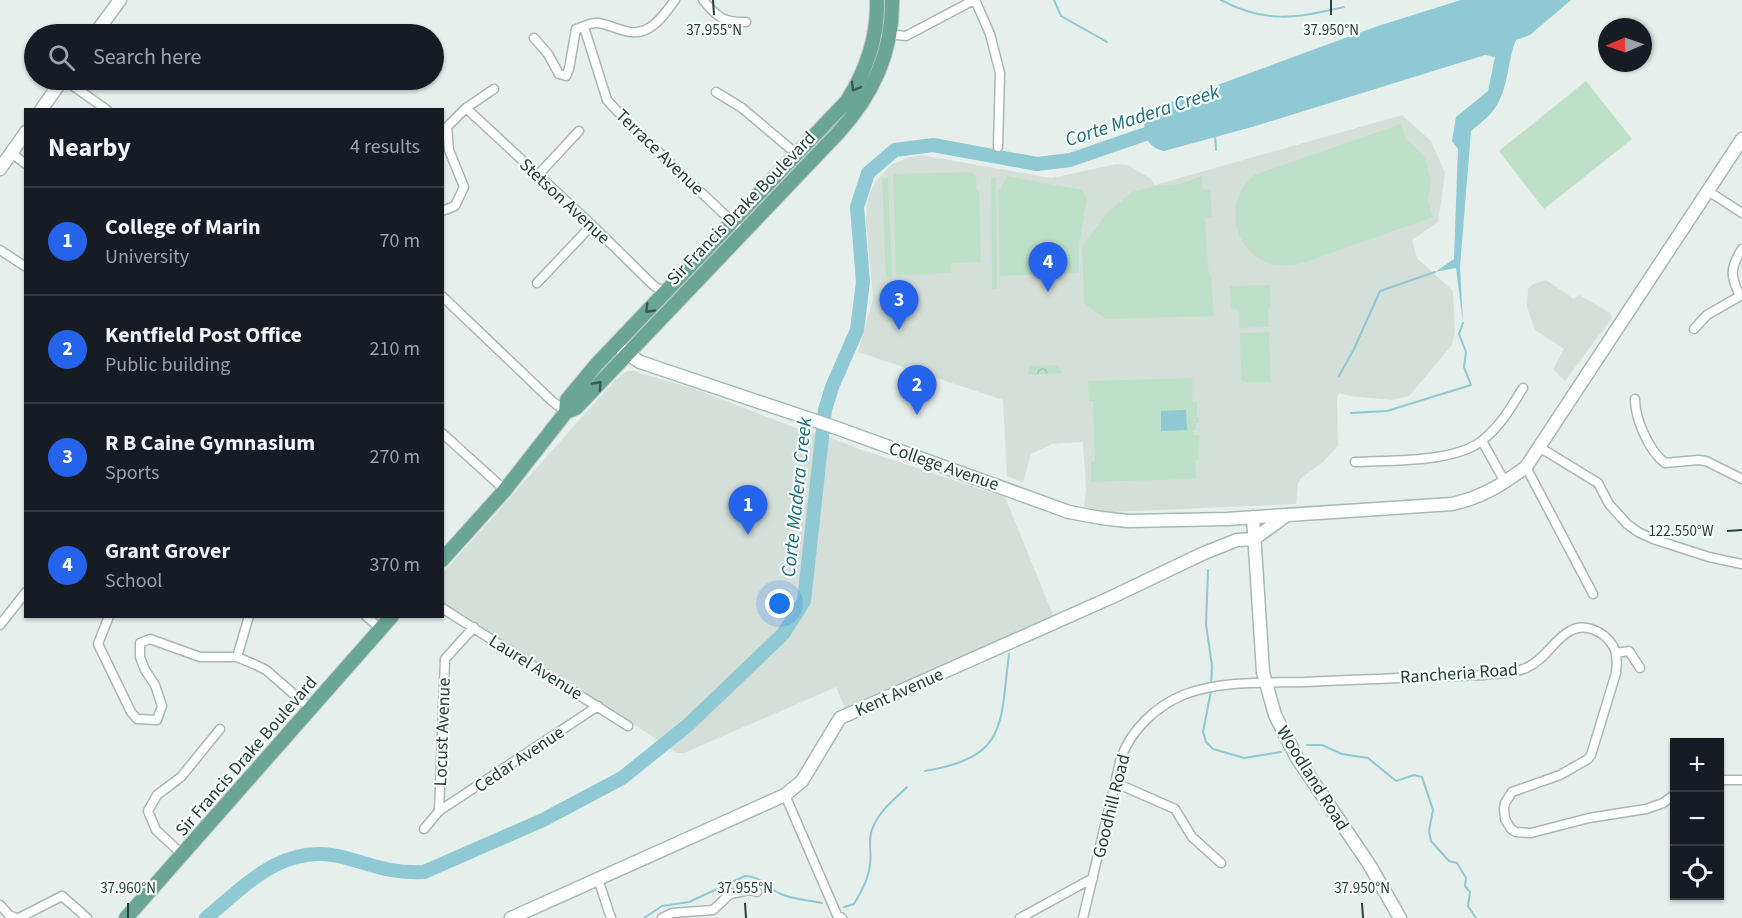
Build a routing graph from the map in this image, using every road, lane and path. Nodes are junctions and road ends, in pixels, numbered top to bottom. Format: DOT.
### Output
graph roads {
  1 [pos="120,0"];
  2 [pos="675,0"];
  3 [pos="704,0"];
  4 [pos="877,0"];
  5 [pos="892,0"];
  6 [pos="974,0"];
  7 [pos="746,22"];
  8 [pos="102,24"];
  9 [pos="584,27"];
  10 [pos="875,32"];
  11 [pos="890,34"];
  12 [pos="534,38"];
  13 [pos="494,89"];
  14 [pos="56,90"];
  15 [pos="78,90"];
  16 [pos="716,92"];
  17 [pos="43,108"];
  18 [pos="104,108"];
  19 [pos="466,108"];
  20 [pos="579,131"];
  21 [pos="24,135"];
  22 [pos="1742,139"];
  23 [pos="998,147"];
  24 [pos="11,153"];
  25 [pos="797,155"];
  26 [pos="24,163"];
  27 [pos="808,165"];
  28 [pos="0,169"];
  29 [pos="538,175"];
  30 [pos="1708,191"];
  31 [pos="444,209"];
  32 [pos="1742,213"];
  33 [pos="733,222"];
  34 [pos="592,225"];
  35 [pos="743,232"];
  36 [pos="1742,249"];
  37 [pos="0,250"];
  38 [pos="24,266"];
  39 [pos="537,283"];
  40 [pos="665,292"];
  41 [pos="1741,297"];
  42 [pos="444,298"];
  43 [pos="1694,329"];
  44 [pos="616,344"];
  45 [pos="627,354"];
  46 [pos="1523,388"];
  47 [pos="1635,399"];
  48 [pos="566,412"];
  49 [pos="444,435"];
  50 [pos="1482,441"];
  51 [pos="1539,447"];
  52 [pos="1355,462"];
  53 [pos="1526,467"];
  54 [pos="1742,479"];
  55 [pos="1505,482"];
  56 [pos="505,490"];
  57 [pos="1287,515"];
  58 [pos="1253,517"];
  59 [pos="1254,538"];
  60 [pos="444,556"];
  61 [pos="1742,564"];
  62 [pos="1593,594"];
  63 [pos="24,595"];
  64 [pos="444,609"];
  65 [pos="108,618"];
  66 [pos="248,618"];
  67 [pos="368,618"];
  68 [pos="390,618"];
  69 [pos="0,625"];
  70 [pos="474,627"];
  71 [pos="381,629"];
  72 [pos="1616,653"];
  73 [pos="237,657"];
  74 [pos="1640,668"];
  75 [pos="1265,683"];
  76 [pos="598,706"];
  77 [pos="311,709"];
  78 [pos="628,726"];
  79 [pos="220,729"];
  80 [pos="1724,780"];
  81 [pos="1742,780"];
  82 [pos="1116,783"];
  83 [pos="785,795"];
  84 [pos="1670,798"];
  85 [pos="439,811"];
  86 [pos="424,829"];
  87 [pos="183,855"];
  88 [pos="1221,863"];
  89 [pos="1093,878"];
  90 [pos="598,879"];
  91 [pos="757,892"];
  92 [pos="0,905"];
  93 [pos="18,918"];
  94 [pos="87,918"];
  95 [pos="126,918"];
  96 [pos="511,918"];
  97 [pos="611,918"];
  98 [pos="662,918"];
  99 [pos="842,918"];
  100 [pos="1020,918"];
  101 [pos="1083,918"];
  102 [pos="1400,918"];
  1 -- 8 [label="street"];
  2 -- 9 [label="street"];
  3 -- 7 [label="street"];
  4 -- 10 [label="main road, Sir Francis Drake Boulevard"];
  5 -- 11 [label="main road, Sir Francis Drake Boulevard"];
  6 -- 11 [label="street"];
  6 -- 23 [label="street"];
  9 -- 12 [label="street"];
  9 -- 33 [label="street, Terrace Avenue"];
  10 -- 11 [label="street"];
  10 -- 25 [label="main road, Sir Francis Drake Boulevard, one-way"];
  11 -- 27 [label="main road, Sir Francis Drake Boulevard"];
  13 -- 19 [label="street"];
  14 -- 17 [label="street"];
  15 -- 18 [label="street"];
  16 -- 25 [label="street"];
  19 -- 29 [label="street, Stetson Avenue"];
  19 -- 31 [label="street"];
  20 -- 29 [label="street"];
  21 -- 24 [label="street"];
  22 -- 30 [label="street"];
  24 -- 26 [label="street"];
  24 -- 28 [label="street"];
  25 -- 27 [label="street"];
  25 -- 33 [label="main road, Sir Francis Drake Boulevard"];
  27 -- 35 [label="main road, Sir Francis Drake Boulevard"];
  29 -- 34 [label="street, Stetson Avenue"];
  30 -- 32 [label="street"];
  30 -- 51 [label="street"];
  33 -- 35 [label="street, Terrace Avenue"];
  33 -- 40 [label="main road, Sir Francis Drake Boulevard"];
  34 -- 39 [label="street"];
  34 -- 40 [label="street, Stetson Avenue"];
  35 -- 45 [label="main road, Sir Francis Drake Boulevard"];
  36 -- 41 [label="street"];
  37 -- 38 [label="street"];
  40 -- 44 [label="main road, Sir Francis Drake Boulevard, one-way"];
  41 -- 43 [label="street"];
  42 -- 48 [label="street"];
  44 -- 45 [label="street, College Avenue"];
  44 -- 48 [label="main road, Sir Francis Drake Boulevard"];
  48 -- 45 [label="main road, Sir Francis Drake Boulevard, one-way"];
  45 -- 58 [label="street, College Avenue"];
  46 -- 50 [label="street"];
  47 -- 54 [label="street"];
  48 -- 56 [label="main road, Sir Francis Drake Boulevard"];
  49 -- 56 [label="street"];
  50 -- 52 [label="street"];
  50 -- 55 [label="street"];
  51 -- 53 [label="street"];
  51 -- 61 [label="street"];
  53 -- 55 [label="street, College Avenue"];
  53 -- 62 [label="street"];
  55 -- 57 [label="street, College Avenue"];
  56 -- 60 [label="main road, Sir Francis Drake Boulevard"];
  57 -- 58 [label="street, College Avenue"];
  57 -- 59 [label="street"];
  58 -- 59 [label="street, Woodland Road"];
  59 -- 75 [label="street, Woodland Road"];
  59 -- 83 [label="street, Kent Avenue"];
  63 -- 69 [label="street"];
  64 -- 70 [label="street, Laurel Avenue"];
  65 -- 73 [label="street"];
  66 -- 73 [label="street"];
  67 -- 71 [label="street"];
  68 -- 71 [label="main road, Sir Francis Drake Boulevard"];
  70 -- 76 [label="street, Laurel Avenue"];
  70 -- 85 [label="street, Locust Avenue"];
  71 -- 77 [label="main road, Sir Francis Drake Boulevard"];
  72 -- 74 [label="street"];
  72 -- 75 [label="street, Rancheria Road"];
  72 -- 84 [label="street"];
  73 -- 77 [label="street"];
  75 -- 82 [label="street, Goodhill Road"];
  75 -- 102 [label="street, Woodland Road"];
  76 -- 78 [label="street, Laurel Avenue"];
  76 -- 85 [label="street, Cedar Avenue"];
  77 -- 87 [label="main road, Sir Francis Drake Boulevard"];
  79 -- 87 [label="street"];
  80 -- 81 [label="street"];
  82 -- 88 [label="street"];
  82 -- 89 [label="street, Goodhill Road"];
  83 -- 90 [label="street, Kent Avenue"];
  83 -- 99 [label="street"];
  85 -- 86 [label="street, Cedar Avenue"];
  87 -- 95 [label="main road, Sir Francis Drake Boulevard"];
  89 -- 100 [label="street"];
  89 -- 101 [label="street, Goodhill Road"];
  90 -- 96 [label="street, Kent Avenue"];
  90 -- 97 [label="street"];
  91 -- 98 [label="street"];
  92 -- 93 [label="street"];
  93 -- 94 [label="street"];
}
